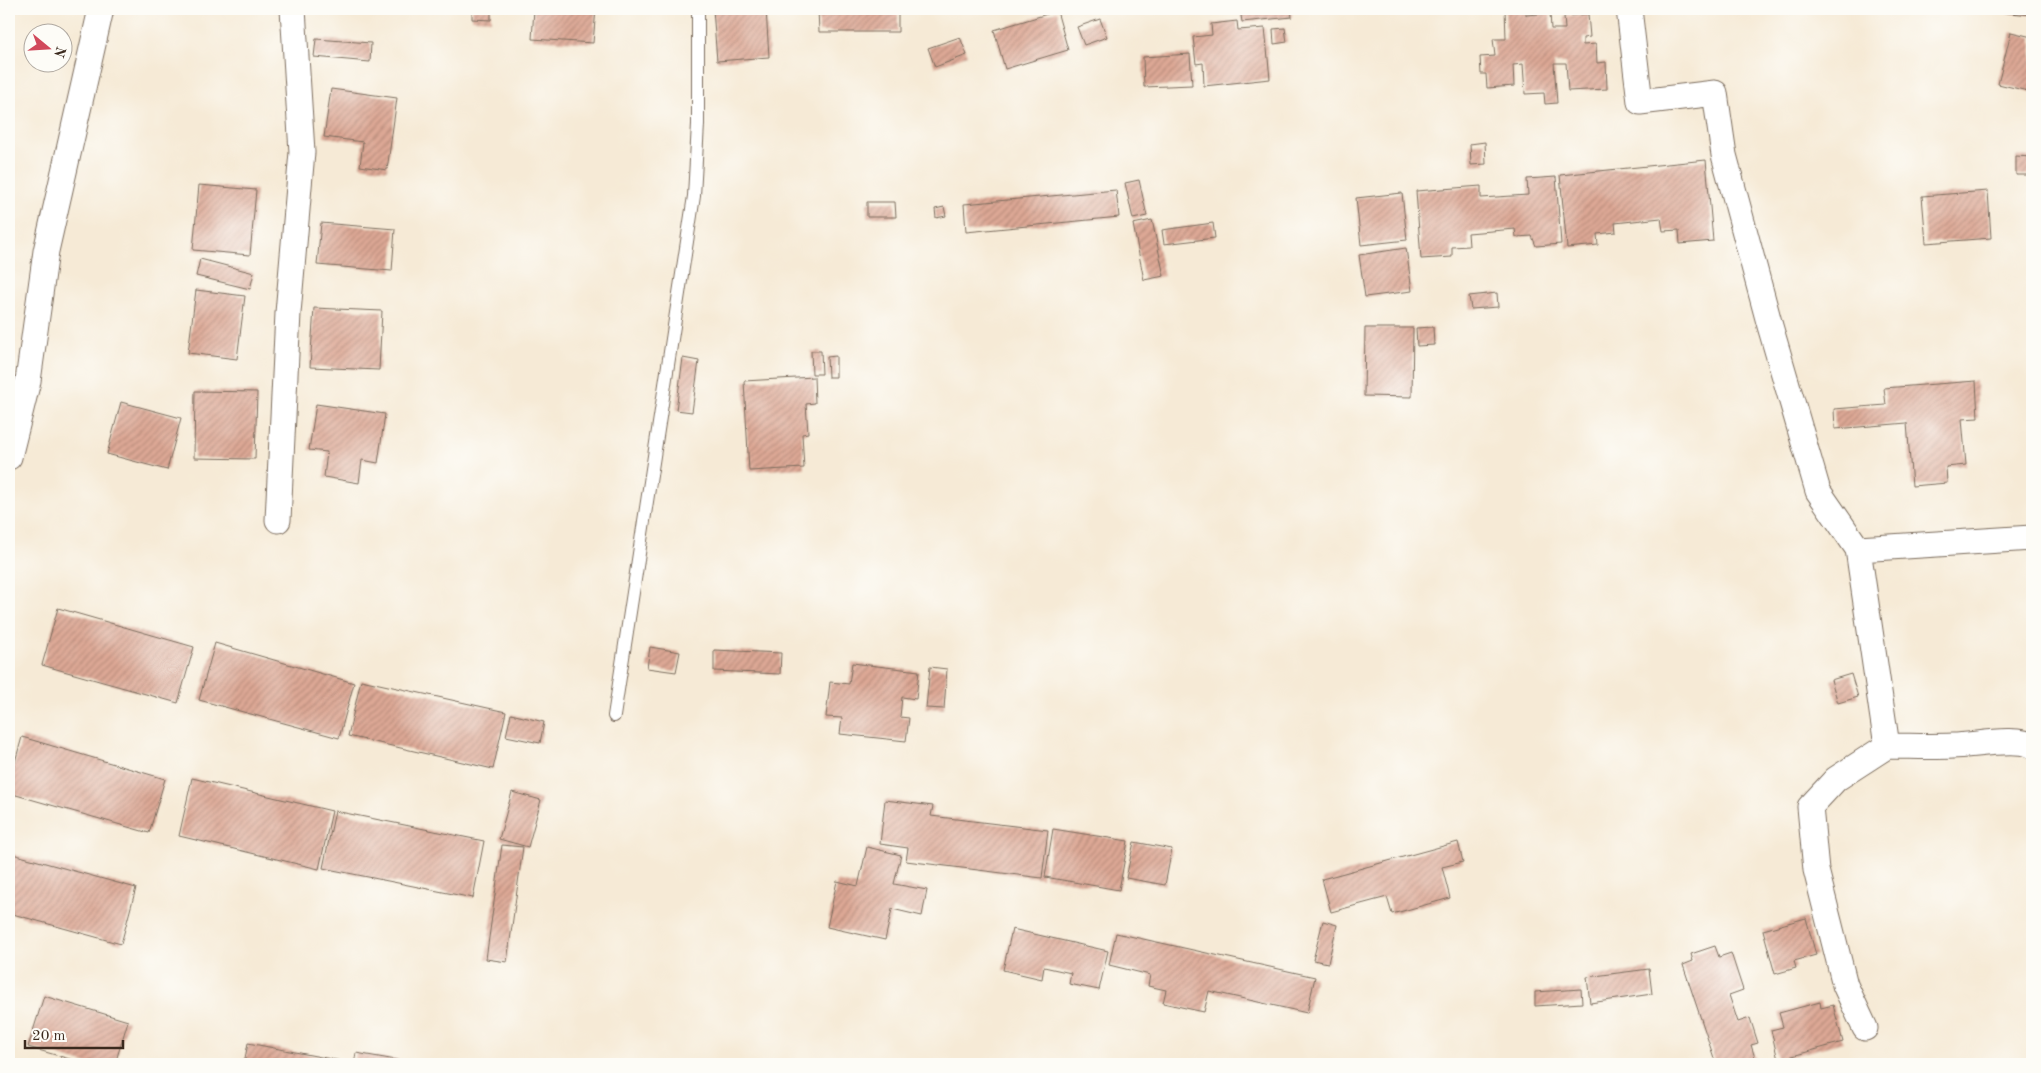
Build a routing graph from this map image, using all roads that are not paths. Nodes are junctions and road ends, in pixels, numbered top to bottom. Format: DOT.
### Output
graph roads {
  1 [pos="100,9"];
  2 [pos="293,9"];
  3 [pos="698,9"];
  4 [pos="1629,9"];
  5 [pos="9,457"];
  6 [pos="278,520"];
  7 [pos="2032,538"];
  8 [pos="1858,549"];
  9 [pos="614,716"];
  10 [pos="1887,746"];
  11 [pos="2032,746"];
  12 [pos="1865,1028"];
  1 -- 5 [label="street"];
  2 -- 6 [label="street"];
  3 -- 9 [label="lane"];
  4 -- 8 [label="street"];
  7 -- 8 [label="street"];
  8 -- 10 [label="street"];
  10 -- 11 [label="street"];
  10 -- 12 [label="street"];
}
